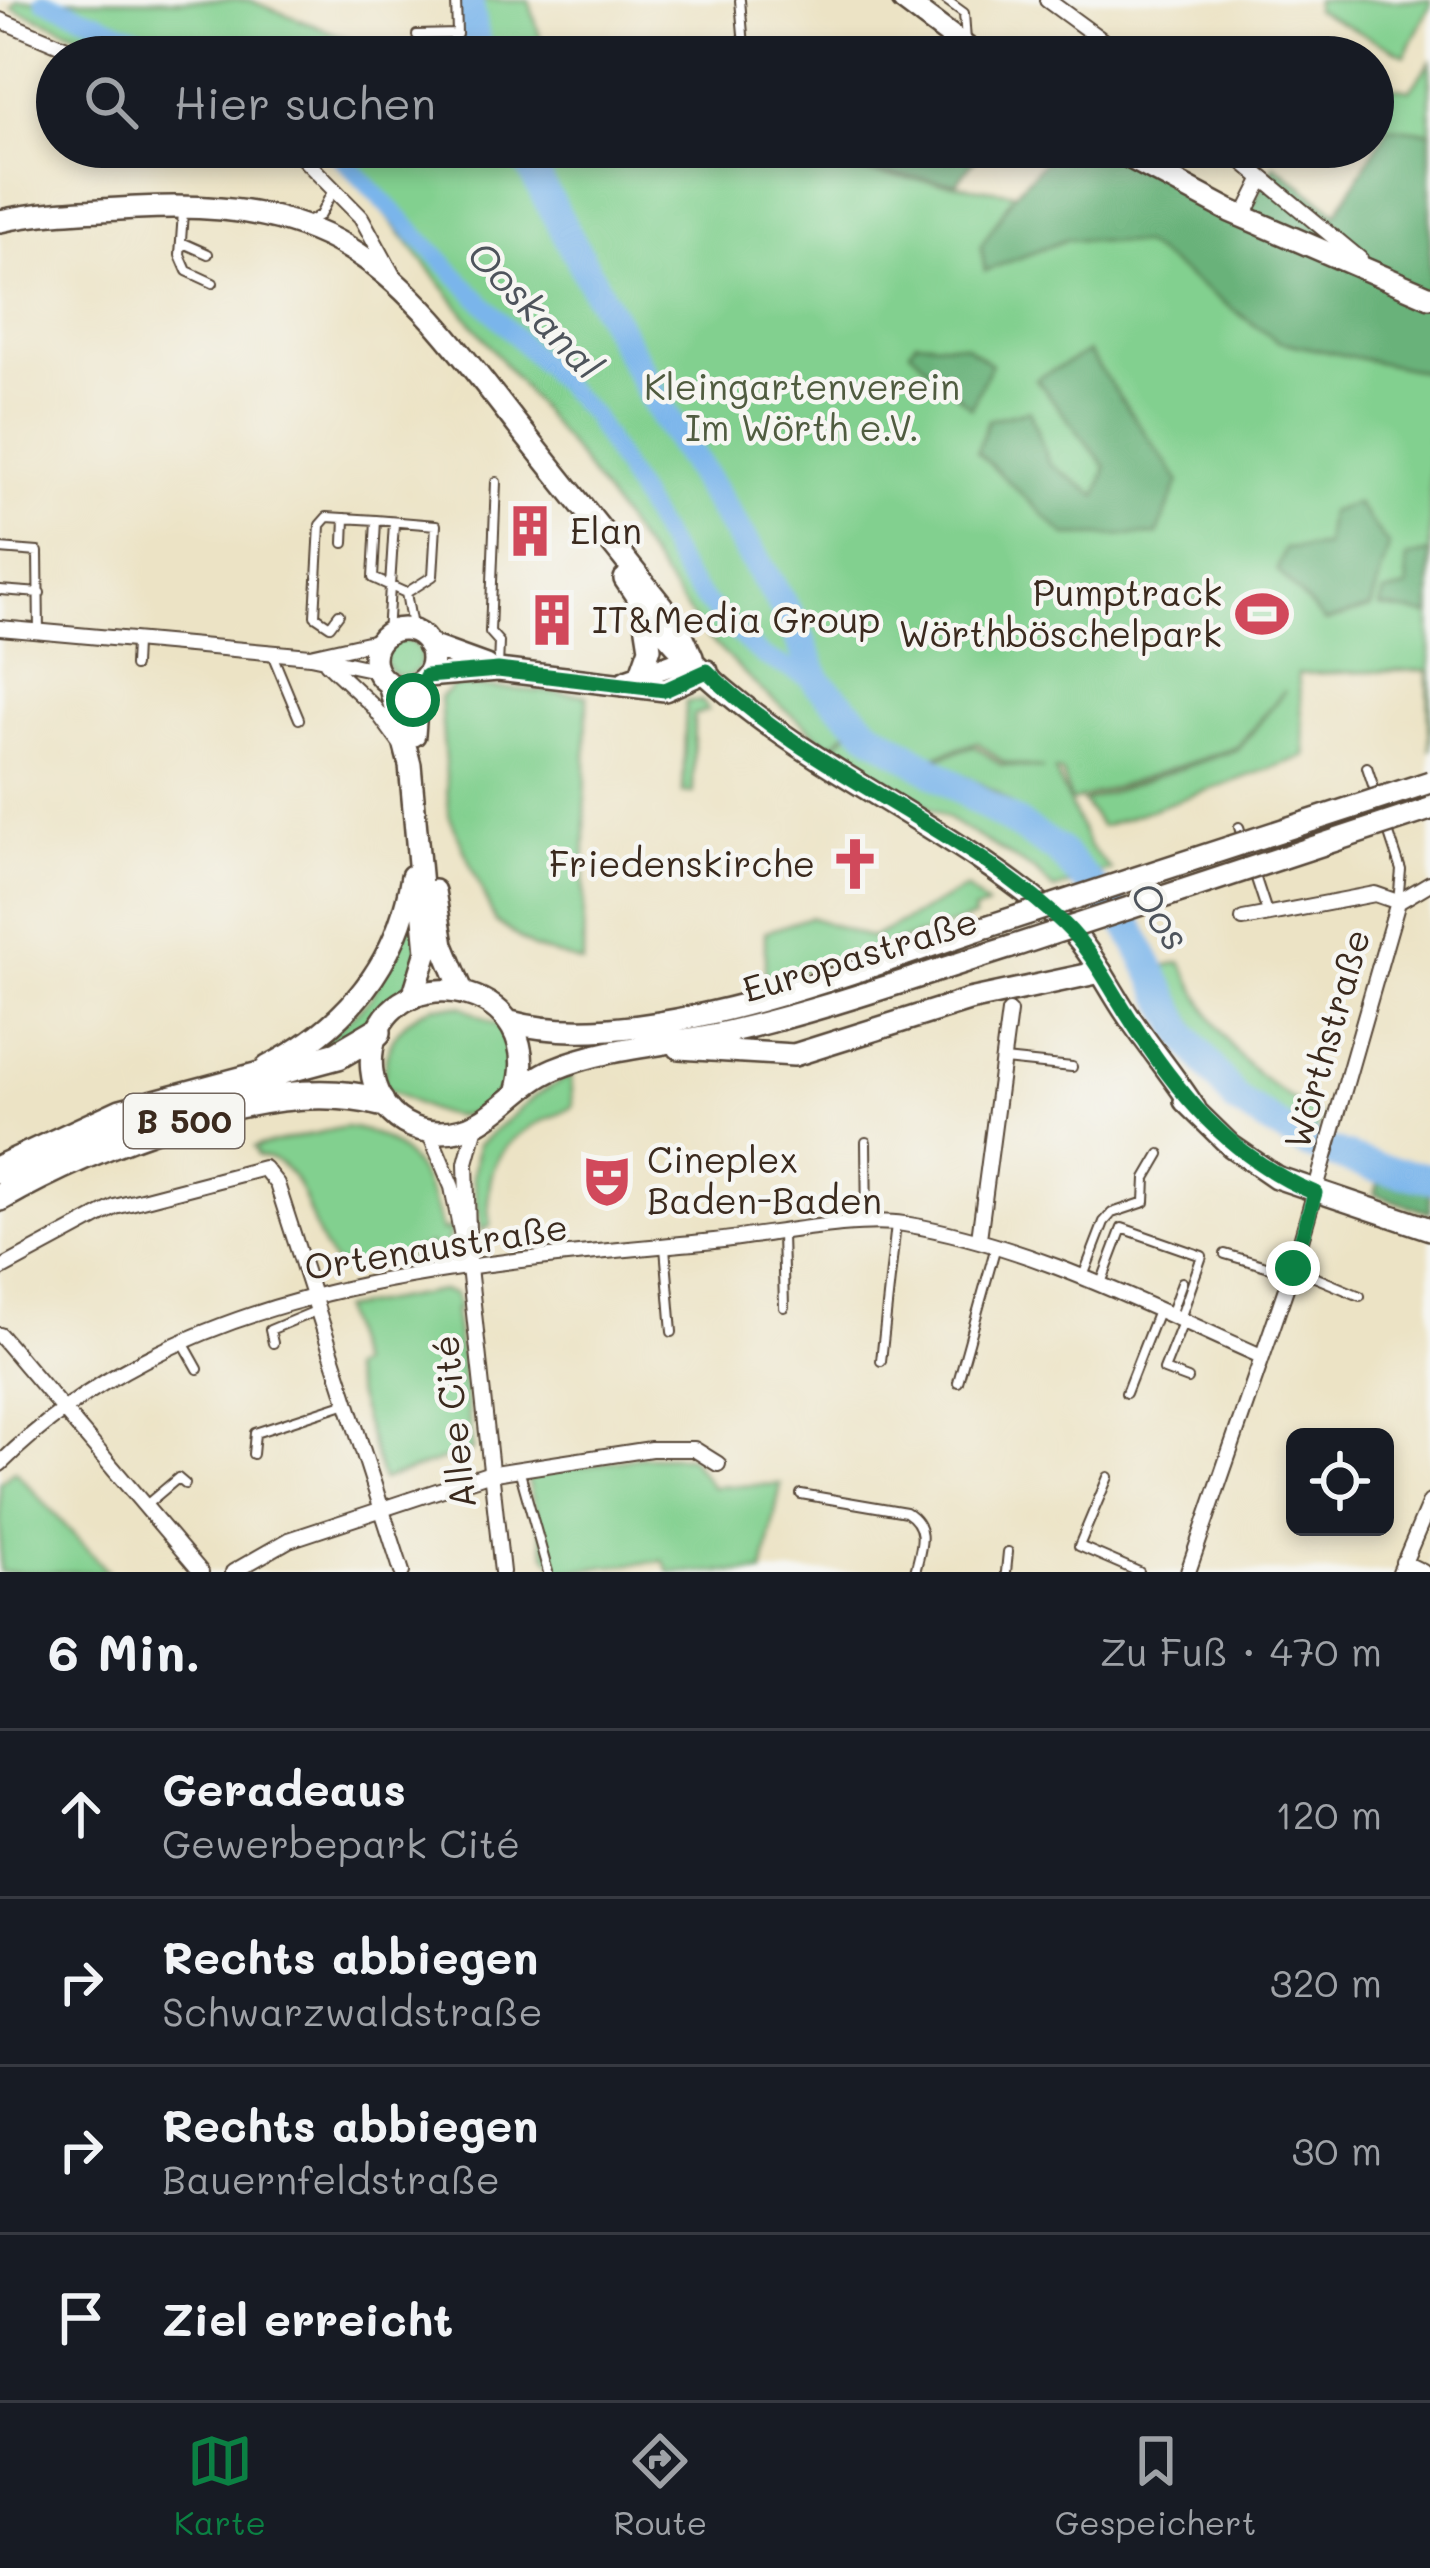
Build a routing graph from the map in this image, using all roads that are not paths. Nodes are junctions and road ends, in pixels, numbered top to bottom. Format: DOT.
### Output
graph roads {
  1 [pos="456,0"];
  2 [pos="740,0"];
  3 [pos="903,0"];
  4 [pos="946,0"];
  5 [pos="975,0"];
  6 [pos="1047,0"];
  7 [pos="964,13"];
  8 [pos="0,20"];
  9 [pos="417,35"];
  10 [pos="38,36"];
  11 [pos="744,36"];
  12 [pos="951,36"];
  13 [pos="969,36"];
  14 [pos="1096,36"];
  15 [pos="314,168"];
  16 [pos="1151,168"];
  17 [pos="1247,168"];
  18 [pos="1261,182"];
  19 [pos="334,187"];
  20 [pos="184,206"];
  21 [pos="1244,216"];
  22 [pos="0,221"];
  23 [pos="305,224"];
  24 [pos="181,242"];
  25 [pos="208,254"];
  26 [pos="1373,270"];
  27 [pos="395,279"];
  28 [pos="213,283"];
  29 [pos="1430,297"];
  30 [pos="496,482"];
  31 [pos="345,518"];
  32 [pos="376,520"];
  33 [pos="394,522"];
  34 [pos="344,543"];
  35 [pos="610,546"];
  36 [pos="0,549"];
  37 [pos="388,584"];
  38 [pos="0,590"];
  39 [pos="40,593"];
  40 [pos="406,593"];
  41 [pos="644,610"];
  42 [pos="339,614"];
  43 [pos="0,628"];
  44 [pos="32,634"];
  45 [pos="384,637"];
  46 [pos="421,638"];
  47 [pos="0,639"];
  48 [pos="135,643"];
  49 [pos="272,652"];
  50 [pos="310,656"];
  51 [pos="327,663"];
  52 [pos="700,664"];
  53 [pos="134,666"];
  54 [pos="498,670"];
  55 [pos="383,677"];
  56 [pos="639,679"];
  57 [pos="422,680"];
  58 [pos="613,693"];
  59 [pos="299,718"];
  60 [pos="410,765"];
  61 [pos="1367,767"];
  62 [pos="1430,782"];
  63 [pos="1430,809"];
  64 [pos="1239,827"];
  65 [pos="417,846"];
  66 [pos="1430,883"];
  67 [pos="1398,902"];
  68 [pos="1267,912"];
  69 [pos="1243,919"];
  70 [pos="1101,972"];
  71 [pos="463,993"];
  72 [pos="413,997"];
  73 [pos="1009,1012"];
  74 [pos="511,1022"];
  75 [pos="377,1032"];
  76 [pos="655,1045"];
  77 [pos="1004,1060"];
  78 [pos="1072,1067"];
  79 [pos="242,1079"];
  80 [pos="517,1093"];
  81 [pos="380,1102"];
  82 [pos="476,1126"];
  83 [pos="429,1132"];
  84 [pos="866,1142"];
  85 [pos="1160,1154"];
  86 [pos="0,1169"];
  87 [pos="1315,1193"];
  88 [pos="0,1197"];
  89 [pos="896,1222"];
  90 [pos="867,1226"];
  91 [pos="1430,1229"];
  92 [pos="782,1234"];
  93 [pos="979,1238"];
  94 [pos="996,1244"];
  95 [pos="664,1246"];
  96 [pos="1225,1254"];
  97 [pos="469,1267"];
  98 [pos="0,1269"];
  99 [pos="1292,1271"];
  100 [pos="1082,1280"];
  101 [pos="1182,1282"];
  102 [pos="1100,1287"];
  103 [pos="314,1292"];
  104 [pos="1360,1296"];
  105 [pos="784,1306"];
  106 [pos="320,1310"];
  107 [pos="1172,1317"];
  108 [pos="672,1332"];
  109 [pos="0,1335"];
  110 [pos="184,1342"];
  111 [pos="273,1343"];
  112 [pos="1261,1356"];
  113 [pos="880,1361"];
  114 [pos="198,1370"];
  115 [pos="1188,1379"];
  116 [pos="958,1382"];
  117 [pos="1126,1393"];
  118 [pos="348,1402"];
  119 [pos="67,1412"];
  120 [pos="315,1414"];
  121 [pos="313,1427"];
  122 [pos="254,1454"];
  123 [pos="718,1464"];
  124 [pos="0,1465"];
  125 [pos="519,1468"];
  126 [pos="488,1474"];
  127 [pos="1108,1477"];
  128 [pos="185,1484"];
  129 [pos="801,1494"];
  130 [pos="1430,1502"];
  131 [pos="145,1505"];
  132 [pos="380,1506"];
  133 [pos="1008,1552"];
  134 [pos="1401,1567"];
  135 [pos="201,1572"];
  136 [pos="233,1572"];
  137 [pos="402,1572"];
  138 [pos="502,1572"];
  139 [pos="548,1572"];
  140 [pos="915,1572"];
  141 [pos="1006,1572"];
  142 [pos="1139,1572"];
  143 [pos="1188,1572"];
  144 [pos="1423,1572"];
  1 -- 9 [label="lane"];
  2 -- 11 [label="lane"];
  3 -- 12 [label="street"];
  4 -- 7 [label="lane"];
  5 -- 7 [label="lane"];
  6 -- 14 [label="street"];
  7 -- 13 [label="lane"];
  8 -- 10 [label="street"];
  15 -- 19 [label="street"];
  16 -- 21 [label="street"];
  17 -- 18 [label="street"];
  18 -- 21 [label="street"];
  18 -- 26 [label="street"];
  19 -- 23 [label="lane"];
  19 -- 27 [label="street"];
  20 -- 22 [label="street"];
  20 -- 23 [label="street"];
  20 -- 24 [label="lane"];
  21 -- 26 [label="street"];
  23 -- 27 [label="street"];
  24 -- 25 [label="lane"];
  24 -- 28 [label="lane"];
  26 -- 29 [label="street"];
  27 -- 35 [label="street"];
  30 -- 54 [label="lane"];
  31 -- 32 [label="lane"];
  31 -- 34 [label="lane"];
  31 -- 42 [label="lane"];
  32 -- 33 [label="lane"];
  32 -- 37 [label="lane"];
  33 -- 37 [label="lane"];
  33 -- 40 [label="lane"];
  35 -- 41 [label="street"];
  35 -- 52 [label="street"];
  36 -- 39 [label="lane"];
  37 -- 40 [label="lane"];
  37 -- 45 [label="lane"];
  38 -- 39 [label="lane"];
  39 -- 44 [label="lane"];
  40 -- 46 [label="lane"];
  41 -- 52 [label="street"];
  41 -- 56 [label="street"];
  43 -- 44 [label="street"];
  44 -- 47 [label="street"];
  44 -- 48 [label="street"];
  45 -- 46 [label="street"];
  45 -- 50 [label="street"];
  45 -- 55 [label="street"];
  46 -- 54 [label="street"];
  46 -- 57 [label="street"];
  48 -- 49 [label="street"];
  48 -- 53 [label="lane"];
  49 -- 50 [label="street"];
  49 -- 59 [label="lane"];
  50 -- 51 [label="street"];
  51 -- 55 [label="street"];
  51 -- 60 [label="street"];
  52 -- 56 [label="street"];
  52 -- 58 [label="street"];
  52 -- 70 [label="street"];
  54 -- 57 [label="street"];
  54 -- 58 [label="street"];
  55 -- 57 [label="street"];
  55 -- 60 [label="street"];
  56 -- 58 [label="street"];
  57 -- 71 [label="street"];
  60 -- 65 [label="street"];
  61 -- 67 [label="lane, Wörthstraße"];
  62 -- 74 [label="street, Europastraße, bridge"];
  63 -- 76 [label="street, Europastraße, bridge"];
  64 -- 68 [label="lane"];
  65 -- 72 [label="street"];
  65 -- 79 [label="street"];
  66 -- 67 [label="street, Wörthstraße"];
  67 -- 68 [label="street, Wörthstraße"];
  67 -- 87 [label="street, Wörthstraße"];
  68 -- 69 [label="street, Wörthstraße"];
  70 -- 76 [label="street"];
  70 -- 87 [label="street"];
  71 -- 72 [label="street"];
  71 -- 74 [label="street"];
  72 -- 75 [label="street, B 500"];
  73 -- 77 [label="street"];
  74 -- 80 [label="street"];
  75 -- 79 [label="highway, B 500"];
  75 -- 81 [label="street"];
  76 -- 80 [label="street, Europastraße"];
  77 -- 78 [label="lane"];
  77 -- 93 [label="street"];
  79 -- 86 [label="highway, B 500"];
  80 -- 82 [label="street"];
  81 -- 83 [label="street, B 500"];
  81 -- 88 [label="highway, B 500"];
  82 -- 83 [label="street"];
  82 -- 97 [label="street, Allee Cité"];
  83 -- 97 [label="street, Allee Cité"];
  84 -- 90 [label="lane"];
  85 -- 100 [label="lane"];
  87 -- 91 [label="street"];
  87 -- 99 [label="street, Wörthstraße"];
  89 -- 90 [label="street, Ortenaustraße"];
  89 -- 93 [label="street, Ortenaustraße"];
  89 -- 113 [label="lane"];
  90 -- 92 [label="street, Ortenaustraße"];
  92 -- 95 [label="street, Ortenaustraße"];
  92 -- 105 [label="lane"];
  93 -- 94 [label="street, Ortenaustraße"];
  94 -- 100 [label="street, Ortenaustraße"];
  94 -- 116 [label="lane"];
  95 -- 97 [label="street, Ortenaustraße"];
  95 -- 108 [label="lane"];
  96 -- 99 [label="lane"];
  97 -- 103 [label="street, Ortenaustraße"];
  97 -- 126 [label="street, Allee Cité"];
  98 -- 103 [label="street"];
  99 -- 104 [label="lane"];
  99 -- 112 [label="street, Wörthstraße"];
  100 -- 102 [label="street, Ortenaustraße"];
  101 -- 107 [label="lane"];
  102 -- 107 [label="street, Ortenaustraße"];
  102 -- 107 [label="lane"];
  103 -- 106 [label="street"];
  103 -- 110 [label="street, Ortenaustraße"];
  106 -- 111 [label="lane"];
  106 -- 118 [label="street"];
  107 -- 112 [label="street, Ortenaustraße"];
  107 -- 115 [label="lane"];
  107 -- 117 [label="lane"];
  109 -- 119 [label="street"];
  110 -- 114 [label="lane"];
  110 -- 119 [label="street, Ortenaustraße"];
  112 -- 143 [label="street, Wörthstraße"];
  118 -- 120 [label="lane"];
  118 -- 132 [label="street"];
  119 -- 124 [label="street, Ortenaustraße"];
  119 -- 131 [label="street"];
  120 -- 121 [label="lane"];
  120 -- 122 [label="lane"];
  123 -- 125 [label="street"];
  125 -- 126 [label="street"];
  125 -- 139 [label="lane"];
  126 -- 132 [label="street"];
  126 -- 138 [label="street, Allee Cité"];
  127 -- 142 [label="lane"];
  128 -- 131 [label="lane"];
  129 -- 140 [label="lane"];
  130 -- 134 [label="street"];
  131 -- 135 [label="street"];
  132 -- 136 [label="street"];
  132 -- 137 [label="street"];
  133 -- 141 [label="lane"];
  134 -- 144 [label="street"];
}
